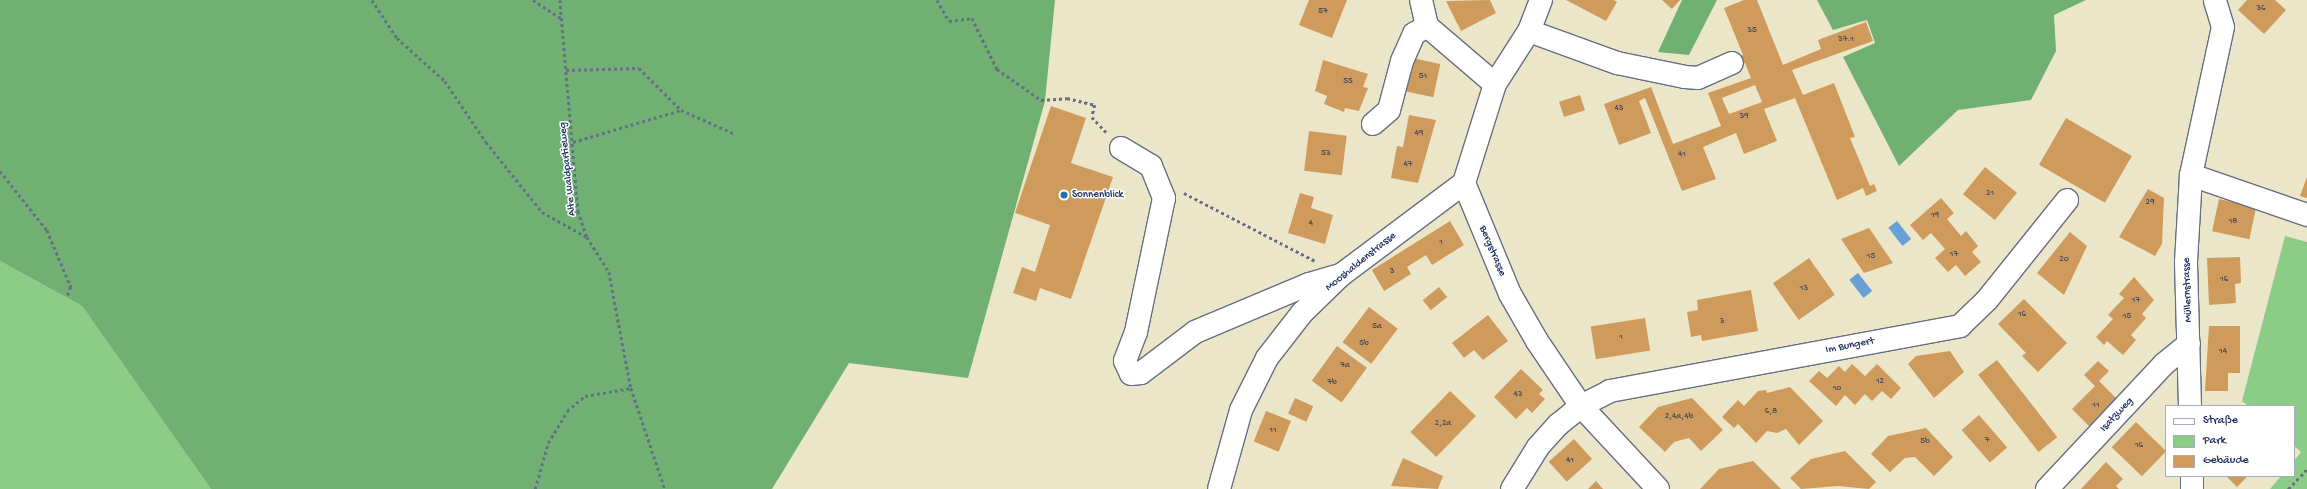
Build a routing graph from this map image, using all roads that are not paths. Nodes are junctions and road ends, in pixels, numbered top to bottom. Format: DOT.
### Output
graph roads {
  1 [pos="1420,0"];
  2 [pos="1541,0"];
  3 [pos="2215,0"];
  4 [pos="1427,26"];
  5 [pos="1529,31"];
  6 [pos="1732,63"];
  7 [pos="1495,84"];
  8 [pos="1373,124"];
  9 [pos="1121,148"];
  10 [pos="2191,175"];
  11 [pos="1464,182"];
  12 [pos="2067,200"];
  13 [pos="2307,215"];
  14 [pos="1341,275"];
  15 [pos="2189,344"];
  16 [pos="2190,405"];
  17 [pos="1581,406"];
  18 [pos="2192,477"];
  19 [pos="1219,489"];
  20 [pos="1512,489"];
  21 [pos="1658,489"];
  22 [pos="2047,489"];
  23 [pos="2192,489"];
  1 -- 4 [label="street"];
  2 -- 5 [label="street"];
  3 -- 10 [label="street, Müllernstrasse"];
  4 -- 7 [label="street"];
  4 -- 8 [label="street"];
  5 -- 6 [label="street"];
  5 -- 7 [label="street"];
  7 -- 11 [label="street"];
  9 -- 14 [label="street"];
  10 -- 13 [label="street"];
  10 -- 15 [label="street, Müllernstrasse"];
  11 -- 14 [label="street, Mooshaldenstrasse"];
  11 -- 17 [label="street, Bergstrasse"];
  12 -- 17 [label="street, Im Bungert"];
  14 -- 19 [label="street, Mooshaldenstrasse"];
  15 -- 16 [label="street, Müllernstrasse"];
  15 -- 22 [label="street, Isatzweg"];
  17 -- 20 [label="street, Im Bungert"];
  17 -- 21 [label="street, Bergstrasse"];
  18 -- 23 [label="street"];
}
